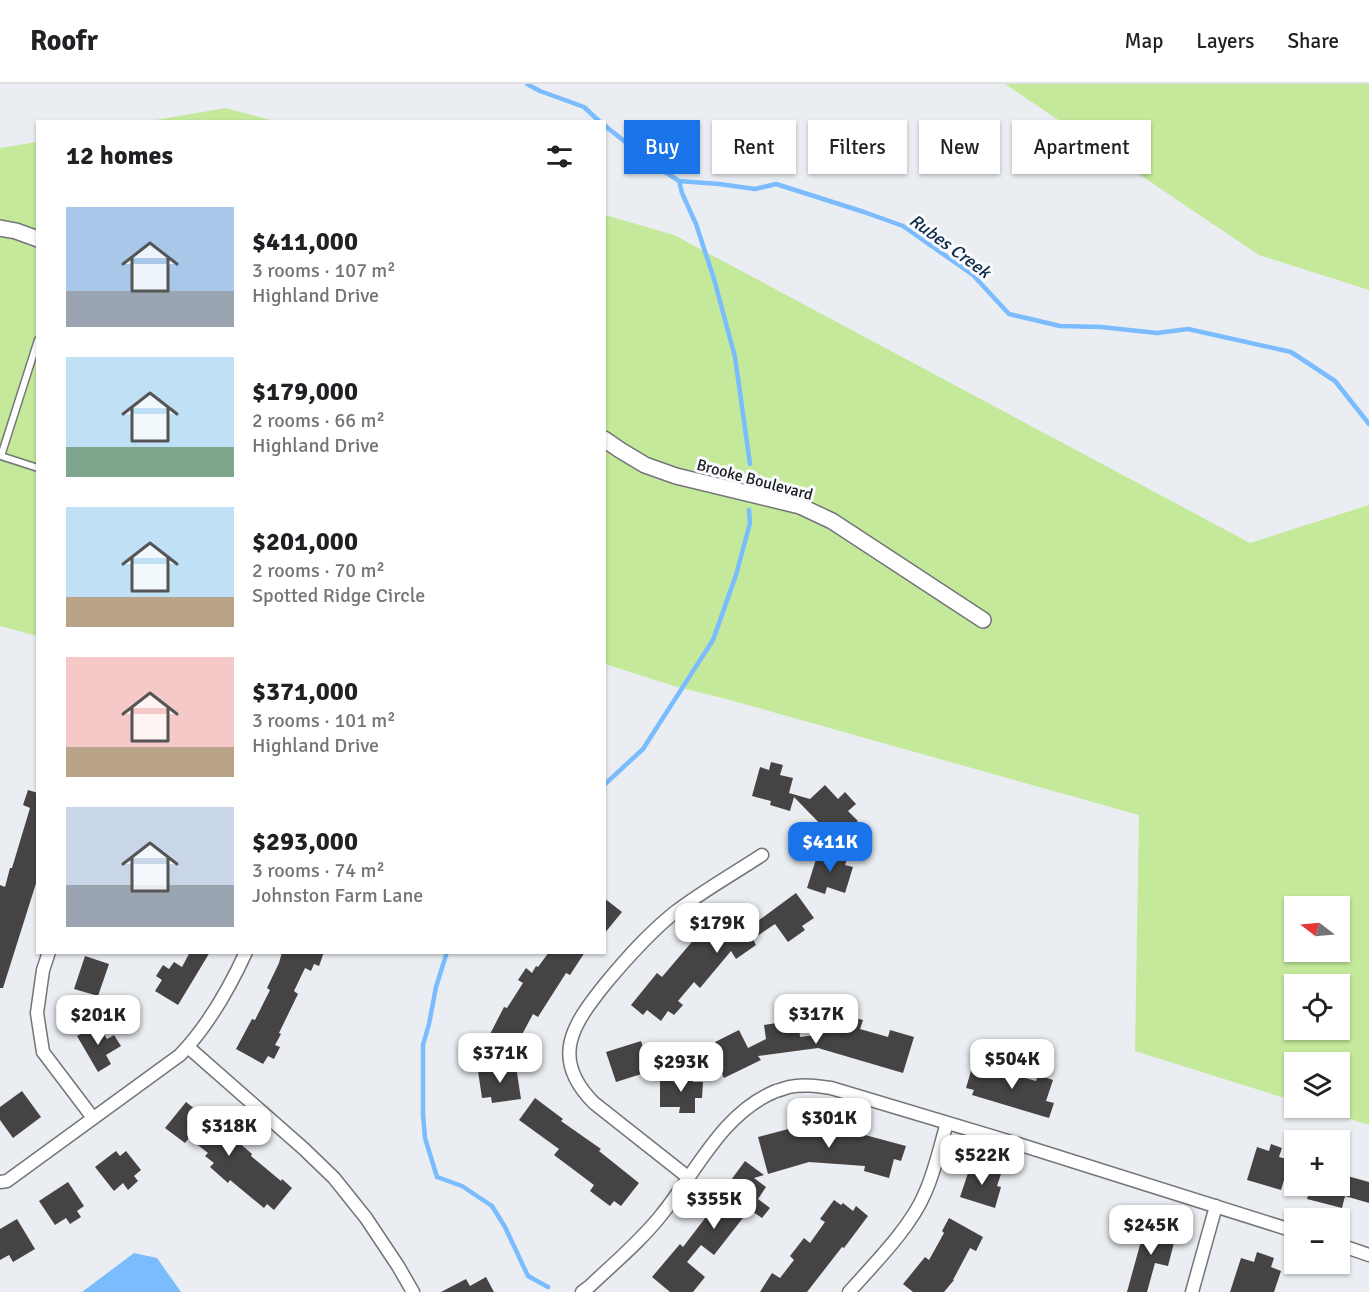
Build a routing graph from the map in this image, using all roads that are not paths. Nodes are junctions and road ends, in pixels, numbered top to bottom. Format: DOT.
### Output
graph roads {
  1 [pos="0,228"];
  2 [pos="35,241"];
  3 [pos="36,345"];
  4 [pos="606,440"];
  5 [pos="36,467"];
  6 [pos="983,620"];
  7 [pos="762,855"];
  8 [pos="48,954"];
  9 [pos="245,954"];
  10 [pos="188,1047"];
  11 [pos="93,1118"];
  12 [pos="947,1123"];
  13 [pos="689,1178"];
  14 [pos="0,1182"];
  15 [pos="1216,1206"];
  16 [pos="1284,1228"];
  17 [pos="1350,1248"];
  18 [pos="1369,1255"];
  19 [pos="413,1292"];
  20 [pos="582,1292"];
  21 [pos="849,1292"];
  22 [pos="1192,1292"];
  1 -- 2 [label="street"];
  3 -- 5 [label="lane"];
  4 -- 6 [label="street, Brooke Boulevard"];
  7 -- 13 [label="street"];
  8 -- 11 [label="street"];
  9 -- 10 [label="street"];
  10 -- 11 [label="street"];
  10 -- 19 [label="street"];
  11 -- 14 [label="street"];
  12 -- 13 [label="street"];
  12 -- 15 [label="street"];
  12 -- 21 [label="street"];
  13 -- 20 [label="street"];
  15 -- 16 [label="street"];
  15 -- 22 [label="street"];
  17 -- 18 [label="street"];
}
